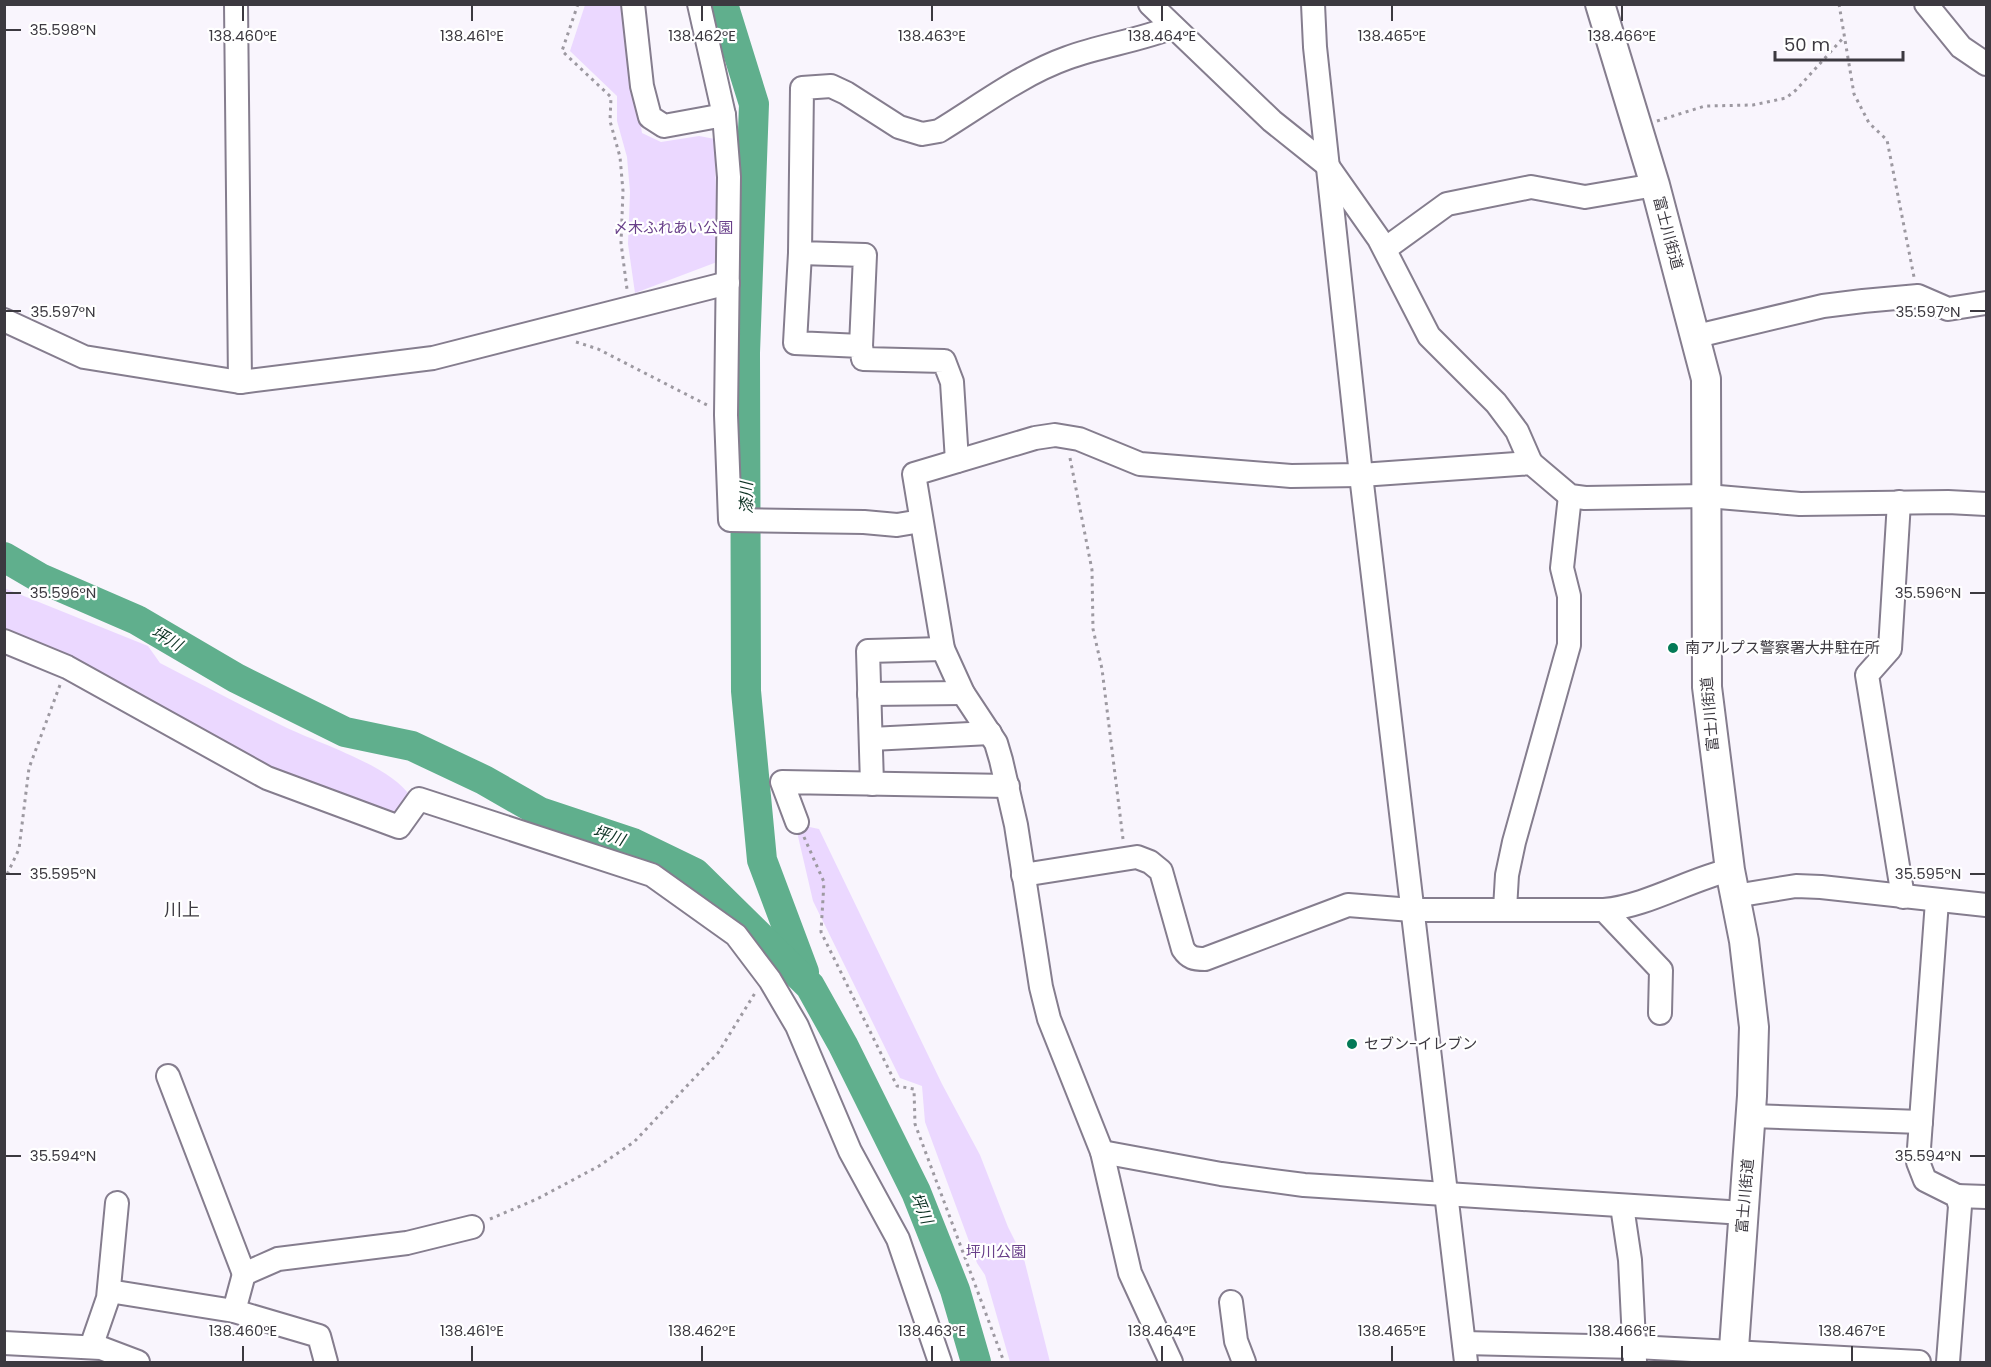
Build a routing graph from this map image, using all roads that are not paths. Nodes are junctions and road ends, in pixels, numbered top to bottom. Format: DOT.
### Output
graph roads {
  1 [pos="236,4"];
  2 [pos="633,4"];
  3 [pos="699,4"];
  4 [pos="1150,4"];
  5 [pos="1313,4"];
  6 [pos="1599,4"];
  7 [pos="1926,4"];
  8 [pos="1173,27"];
  9 [pos="1986,64"];
  10 [pos="724,116"];
  11 [pos="1327,165"];
  12 [pos="1655,185"];
  13 [pos="1385,249"];
  14 [pos="800,253"];
  15 [pos="728,284"];
  16 [pos="1986,303"];
  17 [pos="4,320"];
  18 [pos="1697,336"];
  19 [pos="861,346"];
  20 [pos="240,382"];
  21 [pos="957,461"];
  22 [pos="1531,463"];
  23 [pos="1361,475"];
  24 [pos="1986,495"];
  25 [pos="1570,496"];
  26 [pos="1707,496"];
  27 [pos="1899,502"];
  28 [pos="1986,504"];
  29 [pos="921,521"];
  30 [pos="4,641"];
  31 [pos="943,649"];
  32 [pos="963,693"];
  33 [pos="869,694"];
  34 [pos="990,733"];
  35 [pos="871,739"];
  36 [pos="872,784"];
  37 [pos="1008,786"];
  38 [pos="797,822"];
  39 [pos="1023,875"];
  40 [pos="1732,883"];
  41 [pos="1903,897"];
  42 [pos="1937,901"];
  43 [pos="1986,905"];
  44 [pos="1505,909"];
  45 [pos="1412,910"];
  46 [pos="1604,910"];
  47 [pos="1660,1013"];
  48 [pos="168,1076"];
  49 [pos="1751,1116"];
  50 [pos="1922,1122"];
  51 [pos="1102,1152"];
  52 [pos="1445,1195"];
  53 [pos="1957,1196"];
  54 [pos="1986,1197"];
  55 [pos="117,1203"];
  56 [pos="1622,1206"];
  57 [pos="1744,1213"];
  58 [pos="472,1227"];
  59 [pos="244,1274"];
  60 [pos="109,1291"];
  61 [pos="1231,1302"];
  62 [pos="234,1311"];
  63 [pos="4,1343"];
  64 [pos="91,1347"];
  65 [pos="1465,1353"];
  66 [pos="1635,1355"];
  67 [pos="1733,1357"];
  68 [pos="138,1362"];
  69 [pos="326,1362"];
  70 [pos="940,1362"];
  71 [pos="1171,1362"];
  72 [pos="1244,1362"];
  73 [pos="1919,1362"];
  74 [pos="1948,1362"];
  1 -- 20 [label="street"];
  2 -- 10 [label="street"];
  3 -- 10 [label="street"];
  4 -- 8 [label="street"];
  5 -- 11 [label="street"];
  6 -- 12 [label="main road, 富士川街道"];
  7 -- 9 [label="street"];
  8 -- 11 [label="street"];
  8 -- 14 [label="street"];
  10 -- 15 [label="street"];
  11 -- 13 [label="street"];
  11 -- 23 [label="street"];
  12 -- 13 [label="street"];
  12 -- 18 [label="main road, 富士川街道"];
  13 -- 22 [label="street"];
  14 -- 19 [label="street"];
  14 -- 19 [label="street"];
  15 -- 20 [label="street"];
  15 -- 29 [label="street"];
  16 -- 18 [label="street"];
  17 -- 20 [label="street"];
  18 -- 26 [label="main road, 富士川街道"];
  19 -- 21 [label="street"];
  21 -- 23 [label="street"];
  21 -- 29 [label="street"];
  22 -- 23 [label="street"];
  22 -- 25 [label="street"];
  23 -- 45 [label="street"];
  24 -- 28 [label="street"];
  25 -- 26 [label="street"];
  25 -- 44 [label="street"];
  26 -- 27 [label="street"];
  26 -- 40 [label="main road, 富士川街道"];
  27 -- 28 [label="street"];
  27 -- 41 [label="street"];
  29 -- 31 [label="street"];
  30 -- 70 [label="street"];
  31 -- 32 [label="street"];
  31 -- 33 [label="street"];
  32 -- 33 [label="street"];
  32 -- 34 [label="street"];
  33 -- 35 [label="street"];
  34 -- 35 [label="street"];
  34 -- 37 [label="street"];
  35 -- 36 [label="street"];
  36 -- 37 [label="street"];
  36 -- 38 [label="street"];
  37 -- 39 [label="street"];
  39 -- 45 [label="street"];
  39 -- 51 [label="street"];
  40 -- 41 [label="street"];
  40 -- 46 [label="street"];
  40 -- 49 [label="main road, 富士川街道"];
  41 -- 42 [label="street"];
  42 -- 43 [label="street"];
  42 -- 50 [label="street"];
  44 -- 45 [label="street"];
  44 -- 46 [label="street"];
  45 -- 52 [label="street"];
  46 -- 47 [label="street"];
  48 -- 59 [label="street"];
  49 -- 50 [label="street"];
  49 -- 57 [label="main road, 富士川街道"];
  50 -- 53 [label="street"];
  51 -- 52 [label="street"];
  51 -- 71 [label="street"];
  52 -- 56 [label="street"];
  52 -- 65 [label="street"];
  53 -- 54 [label="street"];
  53 -- 74 [label="street"];
  55 -- 60 [label="street"];
  56 -- 57 [label="street"];
  56 -- 66 [label="street"];
  57 -- 67 [label="main road, 富士川街道"];
  58 -- 59 [label="street"];
  59 -- 62 [label="street"];
  60 -- 62 [label="street"];
  60 -- 64 [label="street"];
  61 -- 72 [label="street"];
  62 -- 69 [label="street"];
  63 -- 64 [label="street"];
  64 -- 68 [label="street"];
  65 -- 66 [label="street"];
  66 -- 67 [label="street"];
  67 -- 73 [label="street"];
}
